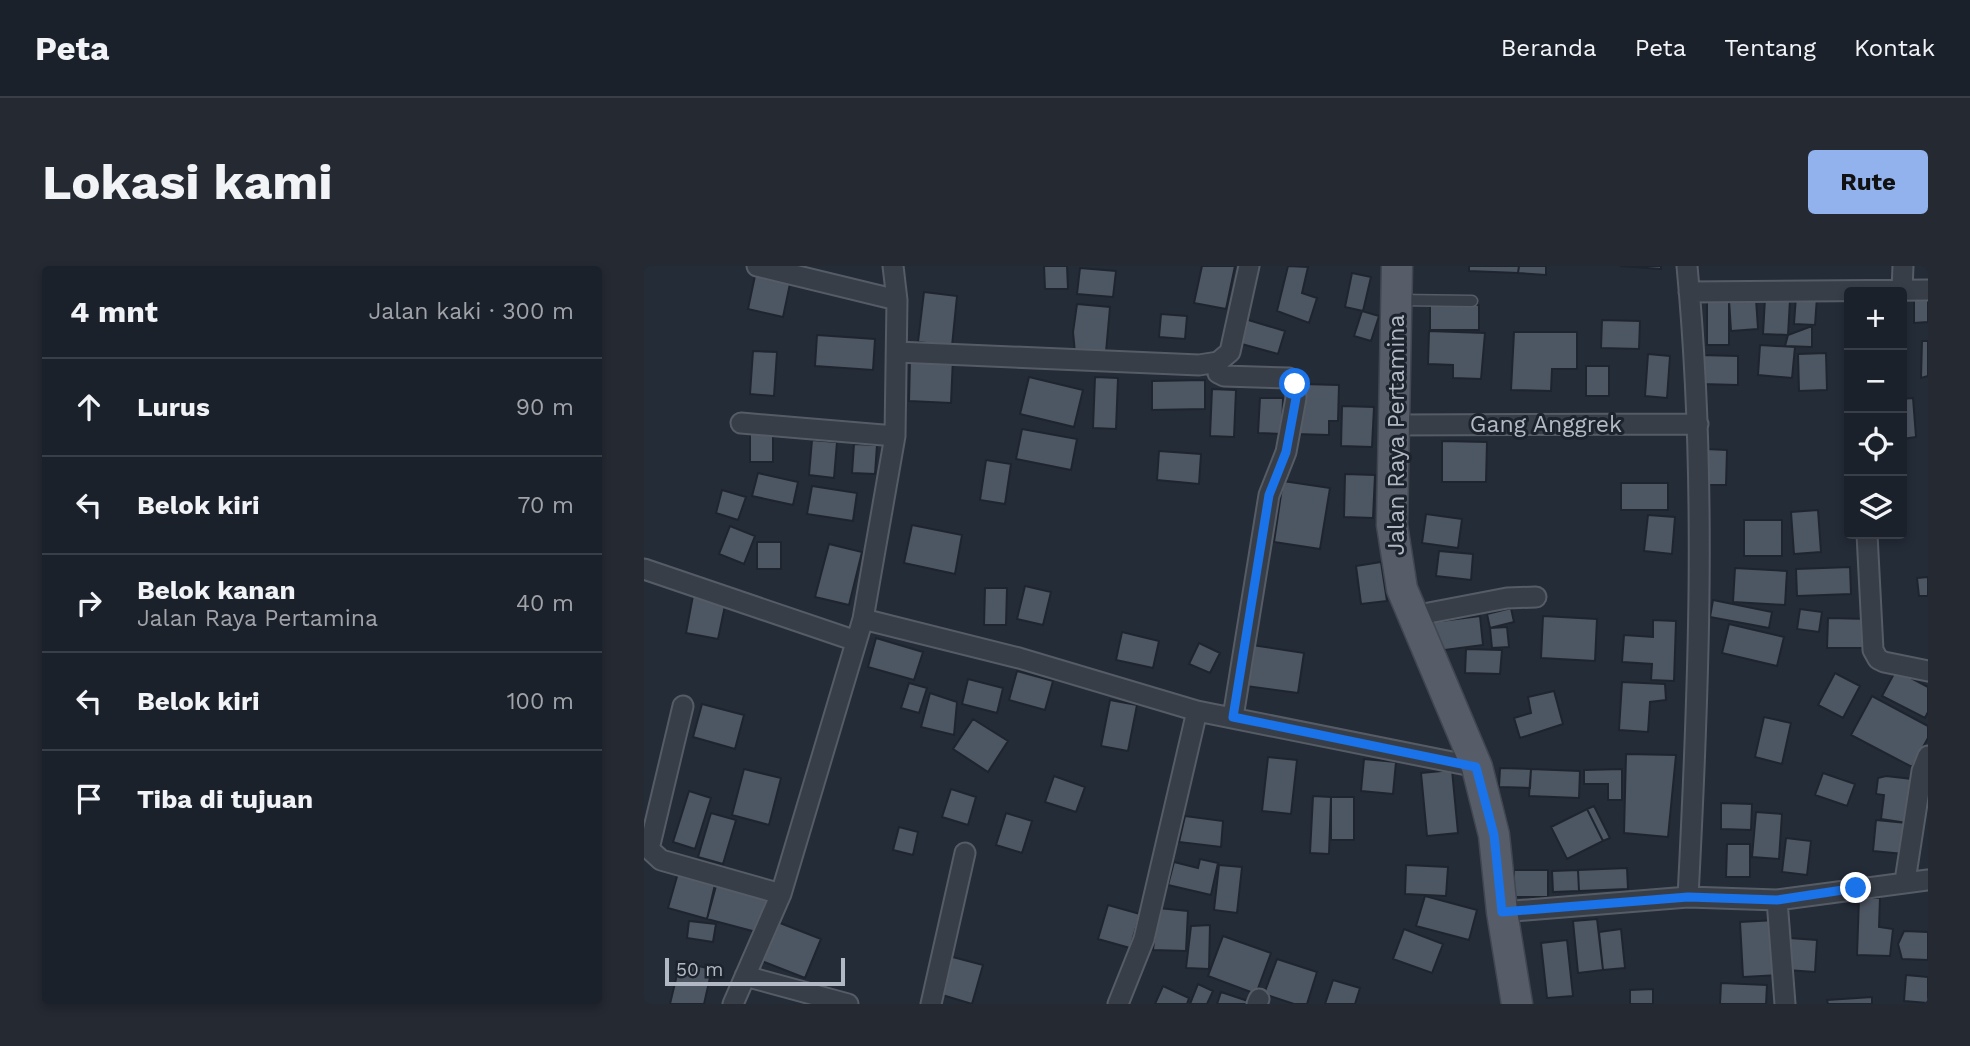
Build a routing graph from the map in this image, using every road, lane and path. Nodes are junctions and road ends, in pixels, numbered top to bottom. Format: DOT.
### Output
graph roads {
  1 [pos="757,266"];
  2 [pos="893,266"];
  3 [pos="1249,266"];
  4 [pos="1397,266"];
  5 [pos="1686,266"];
  6 [pos="1903,266"];
  7 [pos="1902,287"];
  8 [pos="1907,289"];
  9 [pos="1928,290"];
  10 [pos="1689,292"];
  11 [pos="1844,297"];
  12 [pos="897,300"];
  13 [pos="1395,300"];
  14 [pos="1472,301"];
  15 [pos="897,352"];
  16 [pos="1218,362"];
  17 [pos="741,423"];
  18 [pos="1698,424"];
  19 [pos="1393,425"];
  20 [pos="895,436"];
  21 [pos="1867,539"];
  22 [pos="644,569"];
  23 [pos="1536,597"];
  24 [pos="1413,616"];
  25 [pos="863,619"];
  26 [pos="856,641"];
  27 [pos="1928,671"];
  28 [pos="682,706"];
  29 [pos="1197,711"];
  30 [pos="1233,717"];
  31 [pos="1928,756"];
  32 [pos="1476,767"];
  33 [pos="965,853"];
  34 [pos="1928,880"];
  35 [pos="1905,881"];
  36 [pos="781,894"];
  37 [pos="1688,897"];
  38 [pos="1777,900"];
  39 [pos="1502,912"];
  40 [pos="745,976"];
  41 [pos="733,1004"];
  42 [pos="848,1004"];
  43 [pos="931,1004"];
  44 [pos="1118,1004"];
  45 [pos="1517,1004"];
  46 [pos="1785,1004"];
  1 -- 12 [label="street"];
  2 -- 12 [label="street"];
  3 -- 16 [label="street"];
  4 -- 13 [label="main road, Jalan Raya Pertamina"];
  5 -- 10 [label="street"];
  6 -- 7 [label="street"];
  8 -- 9 [label="street"];
  10 -- 11 [label="street"];
  10 -- 18 [label="street"];
  12 -- 15 [label="street"];
  13 -- 14 [label="lane"];
  13 -- 19 [label="main road, Jalan Raya Pertamina"];
  15 -- 16 [label="street"];
  15 -- 20 [label="street"];
  16 -- 30 [label="street"];
  17 -- 20 [label="street"];
  18 -- 19 [label="street, Gang Anggrek"];
  18 -- 37 [label="street"];
  19 -- 24 [label="main road, Jalan Raya Pertamina"];
  20 -- 25 [label="street"];
  21 -- 27 [label="street"];
  22 -- 26 [label="street"];
  23 -- 24 [label="street"];
  24 -- 32 [label="main road, Jalan Raya Pertamina"];
  25 -- 26 [label="street"];
  25 -- 29 [label="street"];
  26 -- 36 [label="street"];
  28 -- 36 [label="street"];
  29 -- 30 [label="street"];
  29 -- 44 [label="street"];
  30 -- 32 [label="street"];
  31 -- 35 [label="street"];
  32 -- 39 [label="main road, Jalan Raya Pertamina"];
  33 -- 43 [label="street"];
  34 -- 35 [label="street"];
  35 -- 38 [label="street"];
  36 -- 40 [label="street"];
  37 -- 38 [label="street"];
  37 -- 39 [label="street"];
  38 -- 46 [label="street"];
  39 -- 45 [label="main road, Jalan Raya Pertamina"];
  40 -- 41 [label="street"];
  40 -- 42 [label="street"];
}
